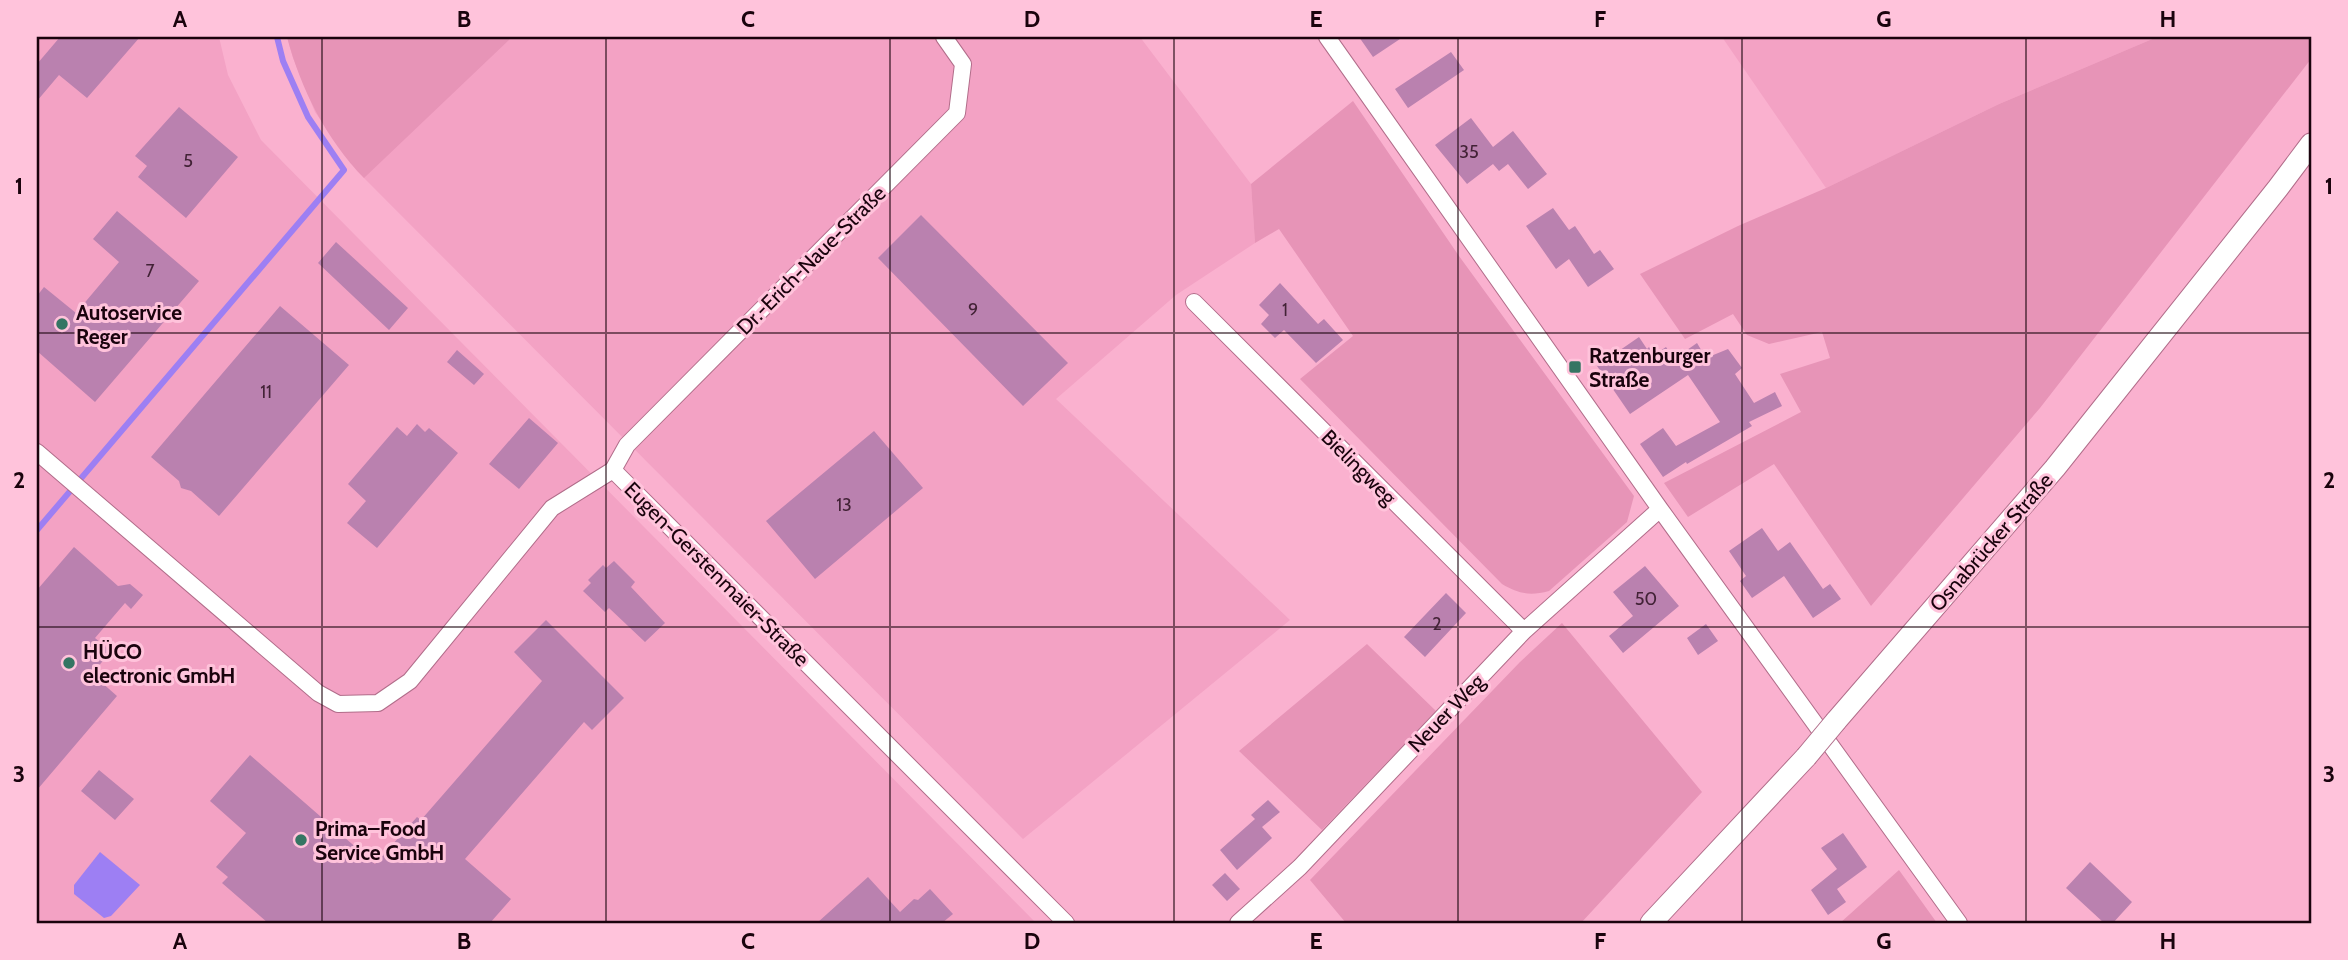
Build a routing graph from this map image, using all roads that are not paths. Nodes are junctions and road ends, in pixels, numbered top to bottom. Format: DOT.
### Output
graph roads {
  1 [pos="944,37"];
  2 [pos="1327,37"];
  3 [pos="2311,144"];
  4 [pos="1194,302"];
  5 [pos="37,452"];
  6 [pos="613,470"];
  7 [pos="1660,509"];
  8 [pos="1524,631"];
  9 [pos="1066,923"];
  10 [pos="1238,923"];
  11 [pos="1651,923"];
  12 [pos="1959,923"];
  1 -- 6 [label="street, Dr.-Erich-Naue-Straße"];
  2 -- 7 [label="street"];
  3 -- 11 [label="main road, Osnabrücker Straße, bridge"];
  4 -- 8 [label="street, Bielingweg"];
  5 -- 6 [label="street, Eugen-Gerstenmaier-Straße"];
  6 -- 9 [label="street, Eugen-Gerstenmaier-Straße"];
  7 -- 8 [label="street, Neuer Weg"];
  7 -- 12 [label="street"];
  8 -- 10 [label="street, Neuer Weg"];
}
